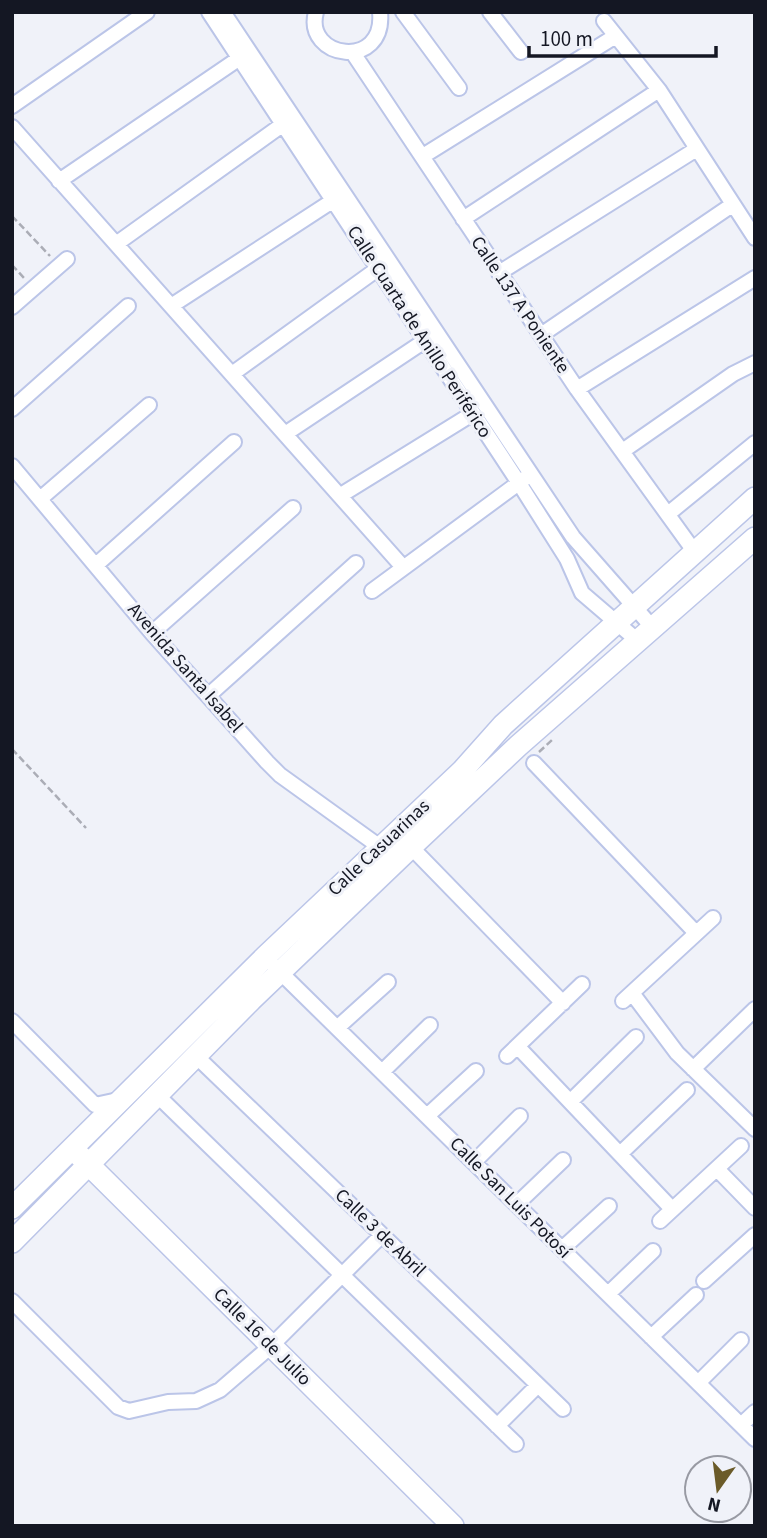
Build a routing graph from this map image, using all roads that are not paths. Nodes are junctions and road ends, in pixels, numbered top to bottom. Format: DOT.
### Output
graph roads {
  1 [pos="147,12"];
  2 [pos="209,12"];
  3 [pos="223,12"];
  4 [pos="316,12"];
  5 [pos="380,12"];
  6 [pos="403,12"];
  7 [pos="490,12"];
  8 [pos="604,21"];
  9 [pos="614,37"];
  10 [pos="521,52"];
  11 [pos="353,53"];
  12 [pos="244,55"];
  13 [pos="459,88"];
  14 [pos="659,90"];
  15 [pos="12,106"];
  16 [pos="282,125"];
  17 [pos="12,127"];
  18 [pos="695,150"];
  19 [pos="423,156"];
  20 [pos="60,181"];
  21 [pos="339,197"];
  22 [pos="732,205"];
  23 [pos="463,219"];
  24 [pos="755,238"];
  25 [pos="116,244"];
  26 [pos="63,263"];
  27 [pos="376,270"];
  28 [pos="499,273"];
  29 [pos="755,278"];
  30 [pos="128,306"];
  31 [pos="170,306"];
  32 [pos="12,307"];
  33 [pos="436,333"];
  34 [pos="541,335"];
  35 [pos="423,341"];
  36 [pos="755,363"];
  37 [pos="232,374"];
  38 [pos="577,389"];
  39 [pos="149,405"];
  40 [pos="12,409"];
  41 [pos="472,414"];
  42 [pos="285,434"];
  43 [pos="234,442"];
  44 [pos="755,443"];
  45 [pos="624,450"];
  46 [pos="12,466"];
  47 [pos="525,478"];
  48 [pos="341,495"];
  49 [pos="755,498"];
  50 [pos="40,499"];
  51 [pos="293,508"];
  52 [pos="668,514"];
  53 [pos="755,538"];
  54 [pos="694,551"];
  55 [pos="356,563"];
  56 [pos="96,565"];
  57 [pos="402,566"];
  58 [pos="603,568"];
  59 [pos="577,581"];
  60 [pos="615,583"];
  61 [pos="372,591"];
  62 [pos="597,605"];
  63 [pos="635,606"];
  64 [pos="618,621"];
  65 [pos="152,633"];
  66 [pos="646,634"];
  67 [pos="209,695"];
  68 [pos="534,763"];
  69 [pos="380,847"];
  70 [pos="411,847"];
  71 [pos="713,918"];
  72 [pos="696,933"];
  73 [pos="265,957"];
  74 [pos="281,972"];
  75 [pos="388,982"];
  76 [pos="582,984"];
  77 [pos="563,1003"];
  78 [pos="755,1009"];
  79 [pos="12,1021"];
  80 [pos="430,1025"];
  81 [pos="337,1028"];
  82 [pos="636,1037"];
  83 [pos="197,1057"];
  84 [pos="693,1069"];
  85 [pos="382,1072"];
  86 [pos="477,1072"];
  87 [pos="687,1090"];
  88 [pos="158,1096"];
  89 [pos="123,1099"];
  90 [pos="571,1101"];
  91 [pos="427,1116"];
  92 [pos="520,1116"];
  93 [pos="755,1129"];
  94 [pos="741,1146"];
  95 [pos="72,1148"];
  96 [pos="621,1153"];
  97 [pos="563,1160"];
  98 [pos="474,1163"];
  99 [pos="88,1165"];
  100 [pos="717,1169"];
  101 [pos="516,1204"];
  102 [pos="609,1206"];
  103 [pos="12,1208"];
  104 [pos="755,1208"];
  105 [pos="673,1209"];
  106 [pos="660,1221"];
  107 [pos="382,1235"];
  108 [pos="755,1235"];
  109 [pos="12,1242"];
  110 [pos="562,1249"];
  111 [pos="653,1251"];
  112 [pos="343,1276"];
  113 [pos="704,1281"];
  114 [pos="608,1294"];
  115 [pos="696,1295"];
  116 [pos="12,1301"];
  117 [pos="651,1337"];
  118 [pos="741,1340"];
  119 [pos="271,1346"];
  120 [pos="698,1383"];
  121 [pos="538,1385"];
  122 [pos="563,1409"];
  123 [pos="755,1412"];
  124 [pos="741,1425"];
  125 [pos="497,1426"];
  126 [pos="755,1439"];
  127 [pos="516,1444"];
  128 [pos="453,1526"];
  1 -- 15 [label="street"];
  2 -- 12 [label="street, Calle Cuarta de Anillo Periférico"];
  3 -- 12 [label="street, Calle Cuarta de Anillo Periférico"];
  4 -- 11 [label="street"];
  5 -- 11 [label="street"];
  6 -- 13 [label="street"];
  7 -- 10 [label="street"];
  8 -- 9 [label="street"];
  9 -- 14 [label="street"];
  9 -- 19 [label="street"];
  11 -- 19 [label="street, Calle 137 A Poniente"];
  12 -- 16 [label="street, Calle Cuarta de Anillo Periférico"];
  12 -- 20 [label="street"];
  12 -- 21 [label="street, Calle Cuarta de Anillo Periférico"];
  14 -- 18 [label="street"];
  14 -- 23 [label="street"];
  16 -- 21 [label="street, Calle Cuarta de Anillo Periférico"];
  16 -- 25 [label="street"];
  17 -- 20 [label="street"];
  18 -- 22 [label="street"];
  18 -- 28 [label="street"];
  19 -- 23 [label="street, Calle 137 A Poniente"];
  20 -- 25 [label="street"];
  21 -- 27 [label="street, Calle Cuarta de Anillo Periférico"];
  21 -- 31 [label="street"];
  21 -- 33 [label="street, Calle Cuarta de Anillo Periférico"];
  22 -- 24 [label="street"];
  22 -- 34 [label="street"];
  23 -- 28 [label="street, Calle 137 A Poniente"];
  25 -- 31 [label="street"];
  26 -- 32 [label="street"];
  27 -- 35 [label="street, Calle Cuarta de Anillo Periférico"];
  27 -- 37 [label="street"];
  28 -- 34 [label="street, Calle 137 A Poniente"];
  29 -- 38 [label="street"];
  30 -- 40 [label="street"];
  31 -- 37 [label="street"];
  33 -- 35 [label="street"];
  33 -- 47 [label="street, Calle Cuarta de Anillo Periférico"];
  34 -- 38 [label="street, Calle 137 A Poniente"];
  35 -- 41 [label="street, Calle Cuarta de Anillo Periférico"];
  35 -- 42 [label="street"];
  36 -- 45 [label="street"];
  37 -- 42 [label="street"];
  38 -- 45 [label="street, Calle 137 A Poniente"];
  39 -- 50 [label="street"];
  41 -- 47 [label="street, Calle Cuarta de Anillo Periférico"];
  41 -- 48 [label="street"];
  42 -- 48 [label="street"];
  43 -- 56 [label="street"];
  44 -- 52 [label="street"];
  45 -- 52 [label="street, Calle 137 A Poniente"];
  46 -- 50 [label="street, Avenida Santa Isabel"];
  47 -- 57 [label="street"];
  47 -- 58 [label="street, Calle Cuarta de Anillo Periférico"];
  47 -- 59 [label="street, Calle Cuarta de Anillo Periférico"];
  48 -- 57 [label="street"];
  49 -- 54 [label="main road, Calle Casuarinas"];
  50 -- 56 [label="street, Avenida Santa Isabel"];
  51 -- 65 [label="street"];
  52 -- 54 [label="street, Calle 137 A Poniente"];
  53 -- 66 [label="main road, Calle Casuarinas"];
  54 -- 63 [label="main road, Calle Casuarinas"];
  55 -- 67 [label="street"];
  56 -- 65 [label="street, Avenida Santa Isabel"];
  57 -- 61 [label="street"];
  58 -- 59 [label="street"];
  58 -- 60 [label="street, Calle Cuarta de Anillo Periférico"];
  59 -- 62 [label="street, Calle Cuarta de Anillo Periférico"];
  60 -- 62 [label="street"];
  60 -- 63 [label="street, Calle Cuarta de Anillo Periférico"];
  62 -- 64 [label="street, Calle Cuarta de Anillo Periférico"];
  63 -- 64 [label="main road, Calle Casuarinas"];
  63 -- 66 [label="street, Calle Cuarta de Anillo Periférico"];
  64 -- 66 [label="street, Calle Cuarta de Anillo Periférico"];
  64 -- 69 [label="main road, Calle Casuarinas"];
  65 -- 67 [label="street, Avenida Santa Isabel"];
  66 -- 70 [label="main road, Calle Casuarinas"];
  67 -- 69 [label="street, Avenida Santa Isabel"];
  68 -- 72 [label="street"];
  69 -- 73 [label="main road, Calle Casuarinas"];
  70 -- 74 [label="main road, Calle Casuarinas"];
  70 -- 77 [label="street"];
  71 -- 72 [label="street"];
  72 -- 84 [label="street"];
  73 -- 74 [label="street, Calle San Luis Potosí"];
  73 -- 89 [label="main road, Calle Casuarinas"];
  74 -- 81 [label="street, Calle San Luis Potosí"];
  74 -- 83 [label="main road, Calle Casuarinas"];
  75 -- 81 [label="street"];
  76 -- 77 [label="street"];
  77 -- 90 [label="street"];
  78 -- 84 [label="street"];
  79 -- 89 [label="street"];
  80 -- 85 [label="street"];
  81 -- 85 [label="street, Calle San Luis Potosí"];
  82 -- 90 [label="street"];
  83 -- 88 [label="main road, Calle Casuarinas"];
  83 -- 107 [label="street, Calle 3 de Abril"];
  84 -- 93 [label="street"];
  85 -- 91 [label="street, Calle San Luis Potosí"];
  86 -- 91 [label="street"];
  87 -- 96 [label="street"];
  88 -- 99 [label="main road, Calle Casuarinas"];
  88 -- 112 [label="street"];
  89 -- 95 [label="main road, Calle Casuarinas"];
  90 -- 96 [label="street"];
  91 -- 98 [label="street, Calle San Luis Potosí"];
  92 -- 98 [label="street"];
  94 -- 100 [label="street"];
  95 -- 99 [label="main road, Calle 16 de Julio"];
  95 -- 103 [label="main road, Calle Casuarinas"];
  96 -- 105 [label="street"];
  97 -- 101 [label="street"];
  98 -- 101 [label="street, Calle San Luis Potosí"];
  99 -- 109 [label="main road, Calle Casuarinas"];
  99 -- 119 [label="main road, Calle 16 de Julio"];
  100 -- 104 [label="street"];
  100 -- 105 [label="street"];
  101 -- 110 [label="street, Calle San Luis Potosí"];
  102 -- 110 [label="street"];
  105 -- 106 [label="street"];
  107 -- 112 [label="street"];
  107 -- 121 [label="street, Calle 3 de Abril"];
  108 -- 113 [label="street"];
  110 -- 114 [label="street, Calle San Luis Potosí"];
  111 -- 114 [label="street"];
  112 -- 119 [label="street"];
  112 -- 125 [label="street"];
  114 -- 117 [label="street, Calle San Luis Potosí"];
  115 -- 117 [label="street"];
  116 -- 119 [label="street"];
  117 -- 120 [label="street, Calle San Luis Potosí"];
  118 -- 120 [label="street"];
  119 -- 128 [label="main road, Calle 16 de Julio"];
  120 -- 124 [label="street, Calle San Luis Potosí"];
  121 -- 122 [label="street, Calle 3 de Abril"];
  121 -- 125 [label="street"];
  123 -- 124 [label="street"];
  124 -- 126 [label="street, Calle San Luis Potosí"];
  125 -- 127 [label="street"];
}
